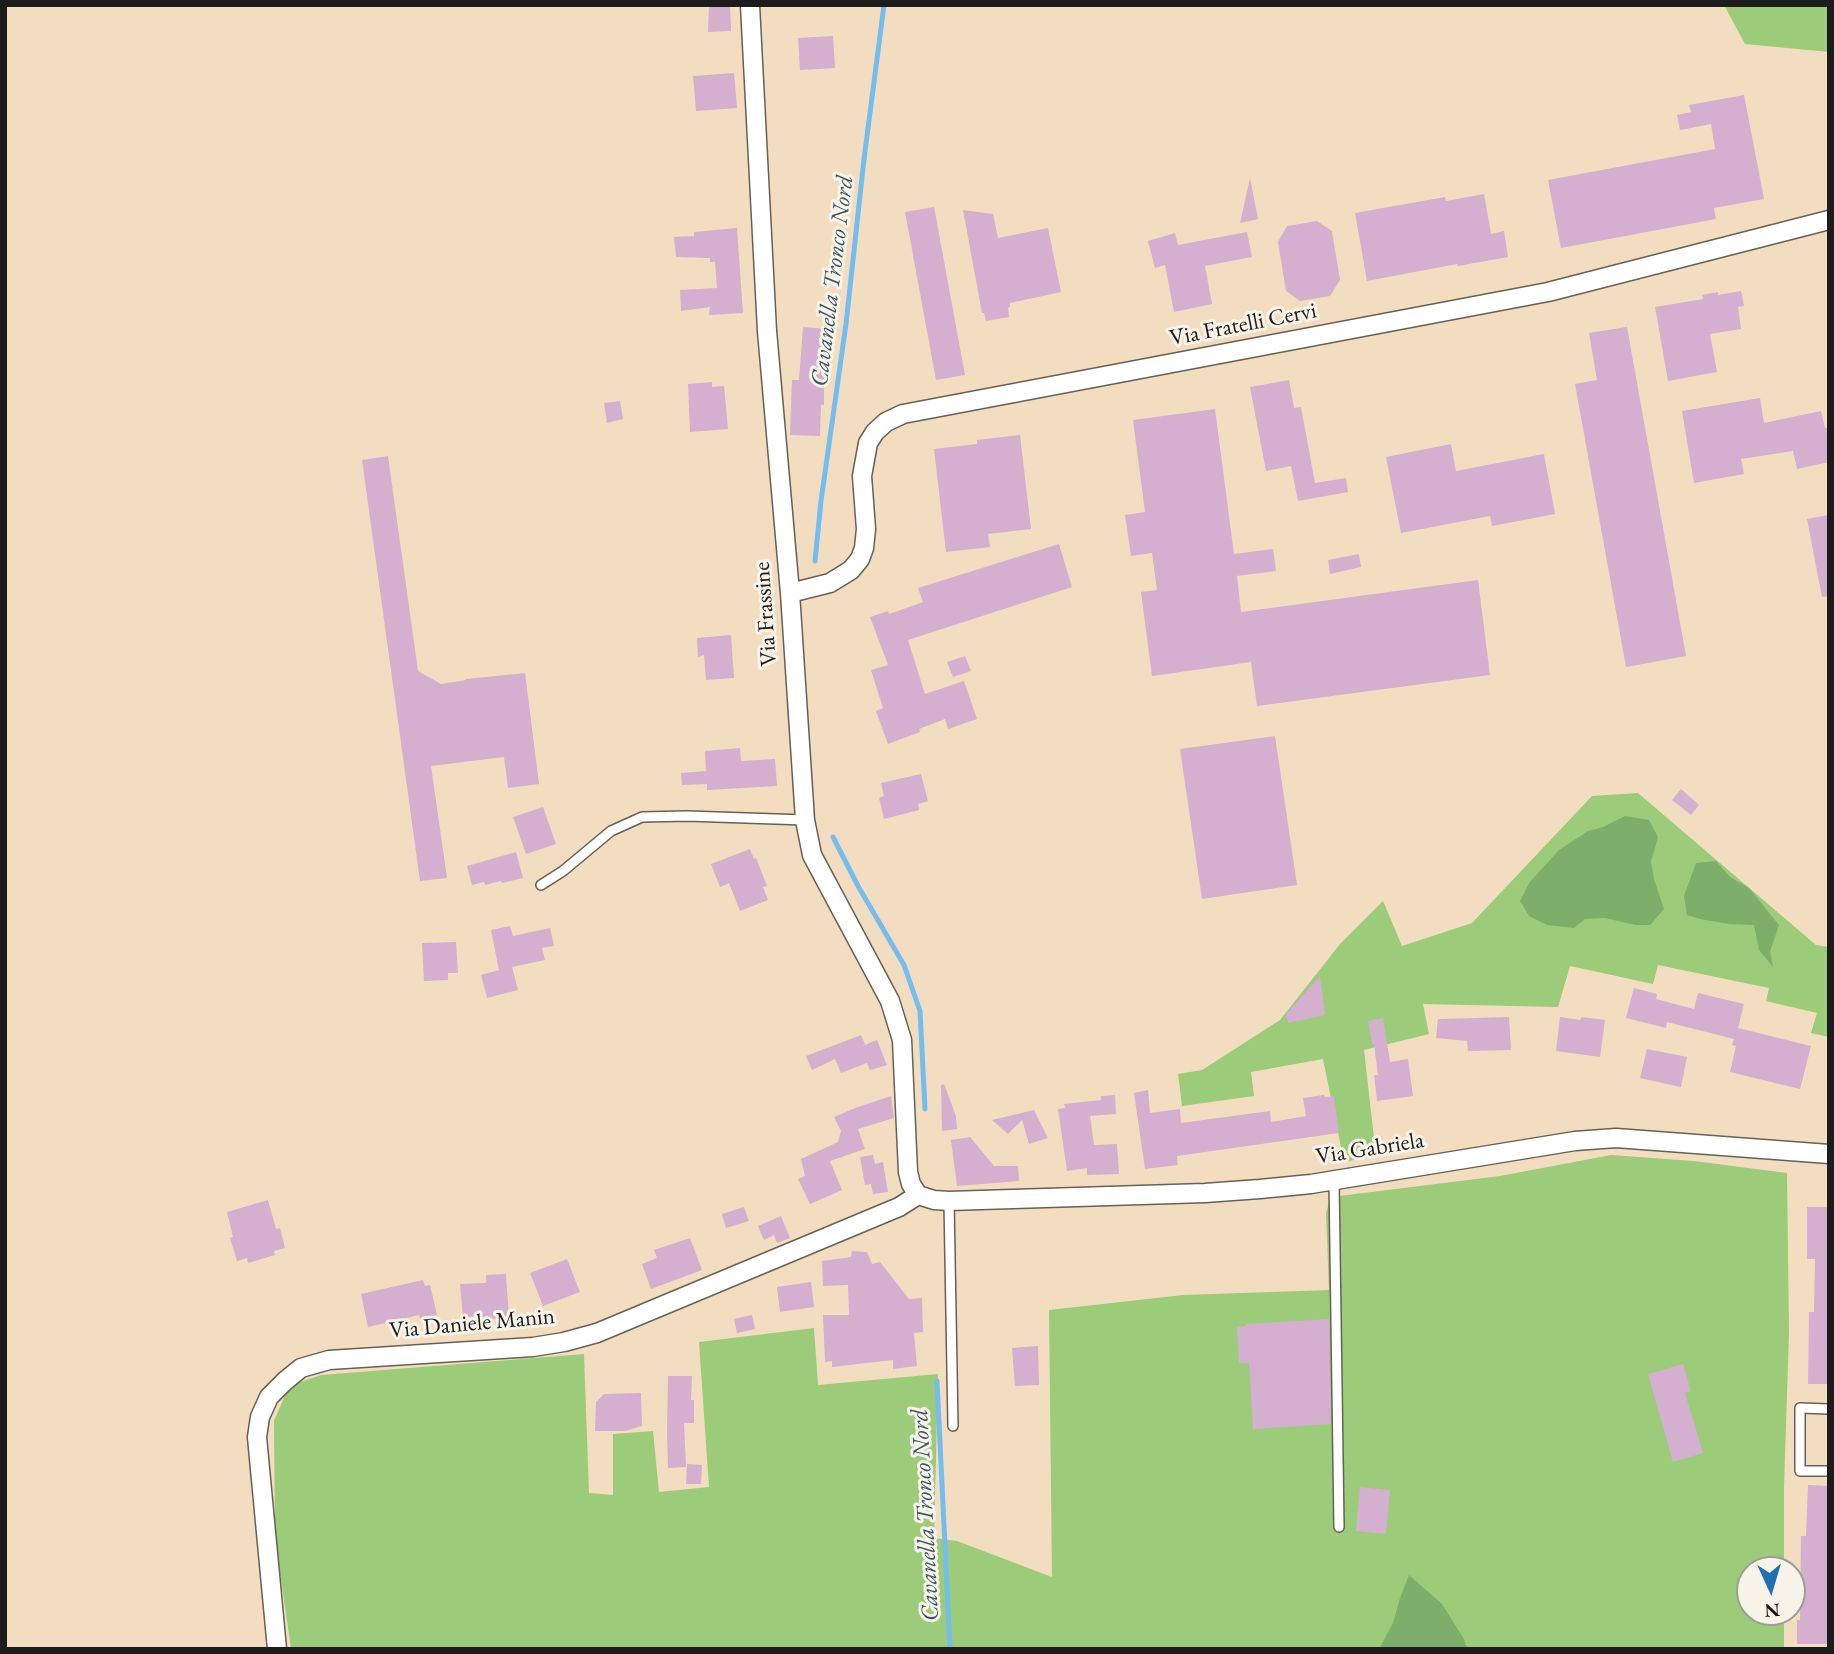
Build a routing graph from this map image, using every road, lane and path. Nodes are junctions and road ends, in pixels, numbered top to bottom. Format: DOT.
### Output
graph roads {
  1 [pos="750,5"];
  2 [pos="1829,220"];
  3 [pos="790,593"];
  4 [pos="805,820"];
  5 [pos="541,885"];
  6 [pos="1829,1154"];
  7 [pos="1334,1180"];
  8 [pos="918,1195"];
  9 [pos="949,1201"];
  10 [pos="1829,1409"];
  11 [pos="953,1426"];
  12 [pos="1829,1471"];
  13 [pos="1339,1527"];
  14 [pos="277,1649"];
  1 -- 3 [label="street, Via Frassine"];
  2 -- 3 [label="street, Via Fratelli Cervi"];
  3 -- 4 [label="street, Via Frassine"];
  4 -- 5 [label="lane"];
  4 -- 8 [label="street, Via Frassine"];
  6 -- 7 [label="street, Via Gabriela"];
  7 -- 9 [label="street, Via Gabriela"];
  7 -- 13 [label="lane"];
  8 -- 9 [label="street, Via Gabriela"];
  8 -- 14 [label="street, Via Daniele Manin"];
  9 -- 11 [label="lane"];
  10 -- 12 [label="lane"];
}
